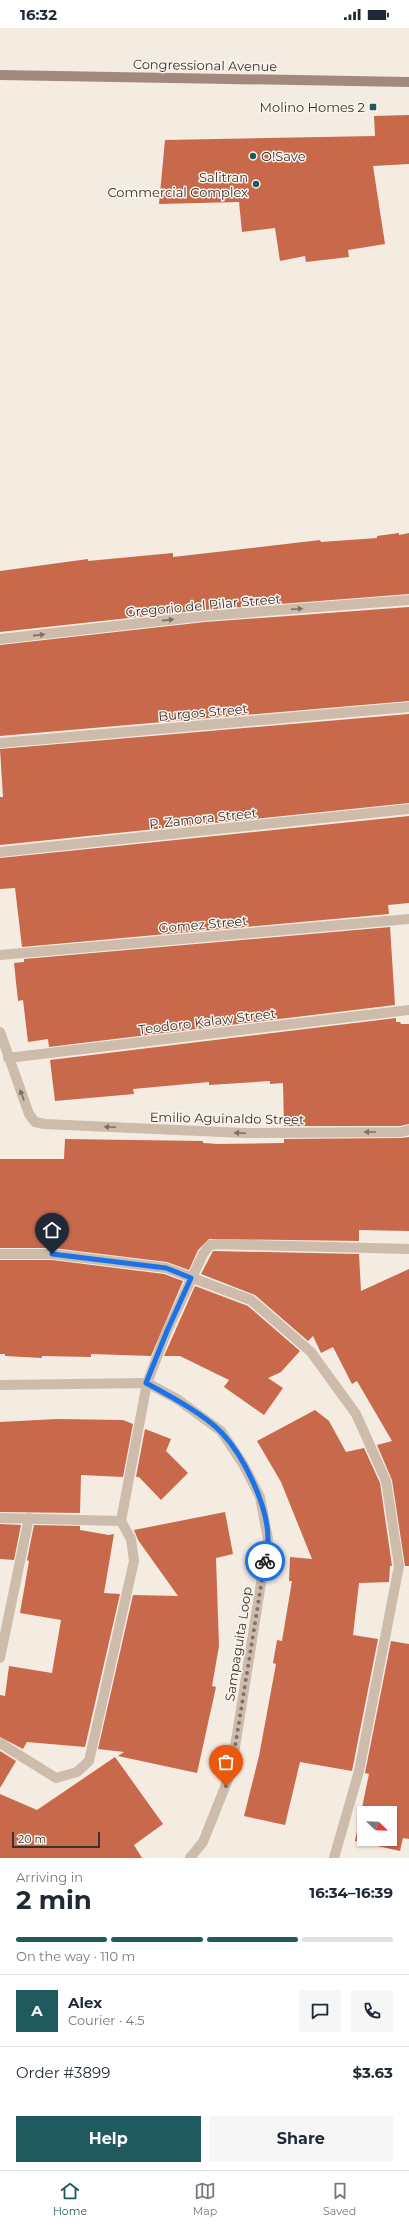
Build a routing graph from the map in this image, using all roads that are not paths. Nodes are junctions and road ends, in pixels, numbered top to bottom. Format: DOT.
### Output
graph roads {
  1 [pos="0,75"];
  2 [pos="409,82"];
  3 [pos="409,600"];
  4 [pos="0,639"];
  5 [pos="409,707"];
  6 [pos="0,743"];
  7 [pos="409,810"];
  8 [pos="0,852"];
  9 [pos="409,919"];
  10 [pos="0,955"];
  11 [pos="409,1010"];
  12 [pos="0,1032"];
  13 [pos="8,1058"];
  14 [pos="409,1130"];
  15 [pos="409,1249"];
  16 [pos="0,1254"];
  17 [pos="191,1278"];
  18 [pos="146,1383"];
  19 [pos="0,1384"];
  20 [pos="0,1518"];
  21 [pos="29,1518"];
  22 [pos="121,1520"];
  23 [pos="0,1658"];
  24 [pos="0,1743"];
  25 [pos="190,1858"];
  26 [pos="334,1858"];
  1 -- 2 [label="main road, Congressional Avenue"];
  4 -- 3 [label="street, Gregorio del Pilar Street, one-way"];
  5 -- 6 [label="street, Burgos Street"];
  7 -- 8 [label="street, P. Zamora Street"];
  9 -- 10 [label="street, Gomez Street"];
  11 -- 13 [label="street, Teodoro Kalaw Street"];
  12 -- 13 [label="street"];
  14 -- 13 [label="street, Emilio Aguinaldo Street, one-way"];
  15 -- 17 [label="street"];
  16 -- 17 [label="street"];
  17 -- 18 [label="street"];
  17 -- 26 [label="street"];
  18 -- 19 [label="street, Sampaguita Loop"];
  18 -- 22 [label="street"];
  18 -- 25 [label="street, Sampaguita Loop"];
  20 -- 21 [label="street"];
  21 -- 22 [label="street"];
  21 -- 23 [label="street"];
  22 -- 24 [label="street"];
}
